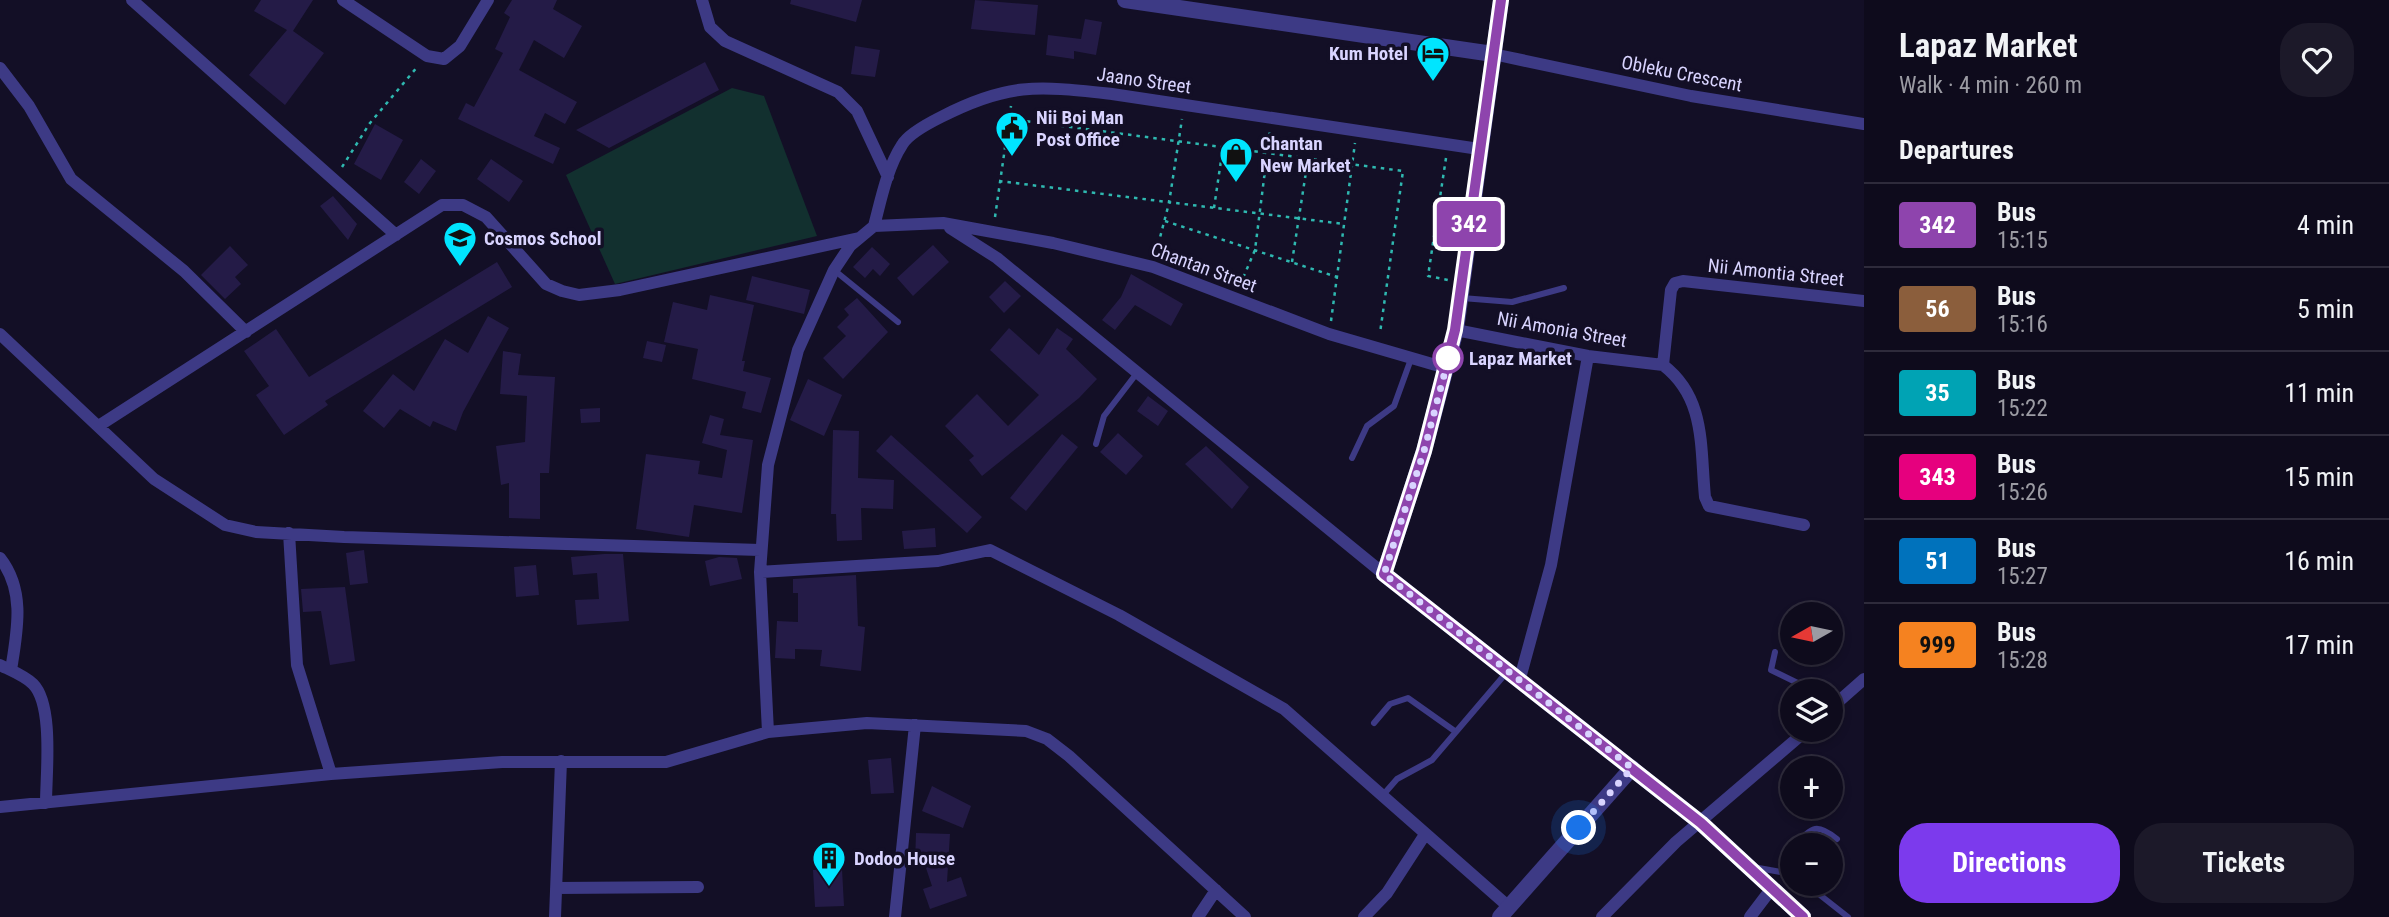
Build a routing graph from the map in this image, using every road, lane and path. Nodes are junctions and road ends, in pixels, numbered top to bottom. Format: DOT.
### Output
graph roads {
  1 [pos="132,0"];
  2 [pos="343,0"];
  3 [pos="488,0"];
  4 [pos="702,0"];
  5 [pos="1125,0"];
  6 [pos="1501,0"];
  7 [pos="1205,6"];
  8 [pos="1493,54"];
  9 [pos="427,56"];
  10 [pos="0,68"];
  11 [pos="1011,88"];
  12 [pos="1184,105"];
  13 [pos="1271,118"];
  14 [pos="1010,119"];
  15 [pos="1864,124"];
  16 [pos="1357,131"];
  17 [pos="1179,141"];
  18 [pos="1448,144"];
  19 [pos="1223,147"];
  20 [pos="1479,149"];
  21 [pos="1268,153"];
  22 [pos="1308,159"];
  23 [pos="1352,165"];
  24 [pos="888,177"];
  25 [pos="334,178"];
  26 [pos="999,181"];
  27 [pos="1169,203"];
  28 [pos="1214,208"];
  29 [pos="1261,214"];
  30 [pos="1299,219"];
  31 [pos="1165,220"];
  32 [pos="943,223"];
  33 [pos="1344,224"];
  34 [pos="874,226"];
  35 [pos="993,232"];
  36 [pos="396,235"];
  37 [pos="859,238"];
  38 [pos="1255,250"];
  39 [pos="1292,262"];
  40 [pos="1153,267"];
  41 [pos="834,270"];
  42 [pos="1337,277"];
  43 [pos="1564,288"];
  44 [pos="1461,290"];
  45 [pos="1235,298"];
  46 [pos="1864,301"];
  47 [pos="898,322"];
  48 [pos="1455,330"];
  49 [pos="246,332"];
  50 [pos="0,334"];
  51 [pos="1329,334"];
  52 [pos="1378,350"];
  53 [pos="1588,356"];
  54 [pos="1411,359"];
  55 [pos="1663,365"];
  56 [pos="1446,368"];
  57 [pos="1137,373"];
  58 [pos="100,425"];
  59 [pos="1096,444"];
  60 [pos="1352,458"];
  61 [pos="1804,526"];
  62 [pos="289,533"];
  63 [pos="760,550"];
  64 [pos="0,558"];
  65 [pos="760,572"];
  66 [pos="1384,574"];
  67 [pos="1776,652"];
  68 [pos="5,667"];
  69 [pos="1513,677"];
  70 [pos="1789,679"];
  71 [pos="1864,679"];
  72 [pos="1843,696"];
  73 [pos="1374,723"];
  74 [pos="915,725"];
  75 [pos="768,732"];
  76 [pos="1456,732"];
  77 [pos="1793,742"];
  78 [pos="561,761"];
  79 [pos="1632,768"];
  80 [pos="331,774"];
  81 [pos="1381,797"];
  82 [pos="46,803"];
  83 [pos="0,807"];
  84 [pos="1701,823"];
  85 [pos="1808,833"];
  86 [pos="1830,833"];
  87 [pos="1424,836"];
  88 [pos="1747,866"];
  89 [pos="1780,870"];
  90 [pos="698,887"];
  91 [pos="556,888"];
  92 [pos="1772,888"];
  93 [pos="1216,890"];
  94 [pos="1821,896"];
  95 [pos="1504,912"];
  96 [pos="555,917"];
  97 [pos="895,917"];
  98 [pos="1198,917"];
  99 [pos="1245,917"];
  100 [pos="1364,917"];
  101 [pos="1602,917"];
  102 [pos="1750,917"];
  103 [pos="1803,917"];
  104 [pos="1848,917"];
  1 -- 25 [label="street"];
  2 -- 9 [label="street"];
  3 -- 9 [label="street"];
  4 -- 24 [label="street"];
  5 -- 7 [label="street"];
  6 -- 8 [label="street"];
  7 -- 8 [label="street"];
  8 -- 15 [label="street, Obleku Crescent"];
  8 -- 20 [label="street"];
  9 -- 25 [label="path"];
  10 -- 49 [label="street"];
  11 -- 12 [label="street, Jaano Street"];
  11 -- 14 [label="path"];
  11 -- 24 [label="street, Jaano Street"];
  12 -- 13 [label="street, Jaano Street"];
  12 -- 17 [label="path"];
  13 -- 16 [label="street, Jaano Street"];
  13 -- 21 [label="path"];
  14 -- 17 [label="path"];
  14 -- 26 [label="path"];
  16 -- 18 [label="street, Jaano Street"];
  16 -- 23 [label="path"];
  17 -- 19 [label="path"];
  17 -- 27 [label="path"];
  18 -- 20 [label="street, Jaano Street"];
  18 -- 44 [label="path"];
  19 -- 21 [label="path"];
  19 -- 28 [label="path"];
  20 -- 44 [label="street"];
  21 -- 22 [label="path"];
  21 -- 29 [label="path"];
  22 -- 23 [label="path"];
  22 -- 30 [label="path"];
  23 -- 33 [label="path"];
  23 -- 52 [label="path"];
  24 -- 34 [label="street, Jaano Street"];
  25 -- 36 [label="street"];
  26 -- 27 [label="path"];
  26 -- 35 [label="path"];
  27 -- 28 [label="path"];
  27 -- 31 [label="path"];
  28 -- 29 [label="path"];
  29 -- 30 [label="path"];
  29 -- 38 [label="path"];
  30 -- 33 [label="path"];
  30 -- 39 [label="path"];
  31 -- 38 [label="path"];
  31 -- 40 [label="path"];
  32 -- 34 [label="street, Chantan Street"];
  32 -- 35 [label="street, Chantan Street"];
  32 -- 57 [label="street"];
  33 -- 42 [label="path"];
  34 -- 37 [label="street"];
  35 -- 40 [label="street, Chantan Street"];
  36 -- 37 [label="street"];
  36 -- 49 [label="street"];
  37 -- 41 [label="street"];
  38 -- 39 [label="path"];
  38 -- 45 [label="path"];
  39 -- 42 [label="path"];
  40 -- 45 [label="street, Chantan Street"];
  41 -- 47 [label="lane"];
  41 -- 63 [label="street"];
  42 -- 51 [label="path"];
  43 -- 44 [label="lane"];
  44 -- 48 [label="street"];
  45 -- 51 [label="street, Chantan Street"];
  46 -- 55 [label="street, Nii Amontia Street"];
  48 -- 53 [label="street, Nii Amonia Street"];
  48 -- 56 [label="street"];
  49 -- 58 [label="street"];
  50 -- 58 [label="street"];
  51 -- 52 [label="street, Chantan Street"];
  52 -- 54 [label="street, Chantan Street"];
  53 -- 55 [label="street, Nii Amonia Street"];
  53 -- 69 [label="street"];
  54 -- 56 [label="street, Chantan Street"];
  54 -- 60 [label="lane"];
  55 -- 61 [label="street"];
  56 -- 66 [label="street"];
  57 -- 59 [label="lane"];
  57 -- 66 [label="street"];
  58 -- 62 [label="street"];
  62 -- 63 [label="street"];
  62 -- 80 [label="street"];
  63 -- 65 [label="street"];
  64 -- 68 [label="street"];
  65 -- 75 [label="street"];
  65 -- 81 [label="street"];
  66 -- 69 [label="street"];
  67 -- 70 [label="lane"];
  68 -- 82 [label="street"];
  69 -- 76 [label="lane"];
  69 -- 79 [label="street"];
  71 -- 72 [label="street"];
  73 -- 76 [label="lane"];
  74 -- 75 [label="street"];
  74 -- 93 [label="street"];
  74 -- 97 [label="street"];
  75 -- 78 [label="street"];
  76 -- 81 [label="lane"];
  77 -- 84 [label="street"];
  78 -- 80 [label="street"];
  78 -- 91 [label="street"];
  79 -- 84 [label="street"];
  79 -- 95 [label="street"];
  80 -- 82 [label="street"];
  81 -- 87 [label="street"];
  82 -- 83 [label="street"];
  84 -- 88 [label="street"];
  84 -- 101 [label="street"];
  85 -- 86 [label="lane"];
  87 -- 95 [label="street"];
  87 -- 100 [label="street"];
  88 -- 89 [label="lane"];
  88 -- 92 [label="street"];
  90 -- 91 [label="street"];
  91 -- 96 [label="street"];
  92 -- 102 [label="street"];
  92 -- 103 [label="street"];
  93 -- 98 [label="street"];
  93 -- 99 [label="street"];
  94 -- 104 [label="lane"];
}
